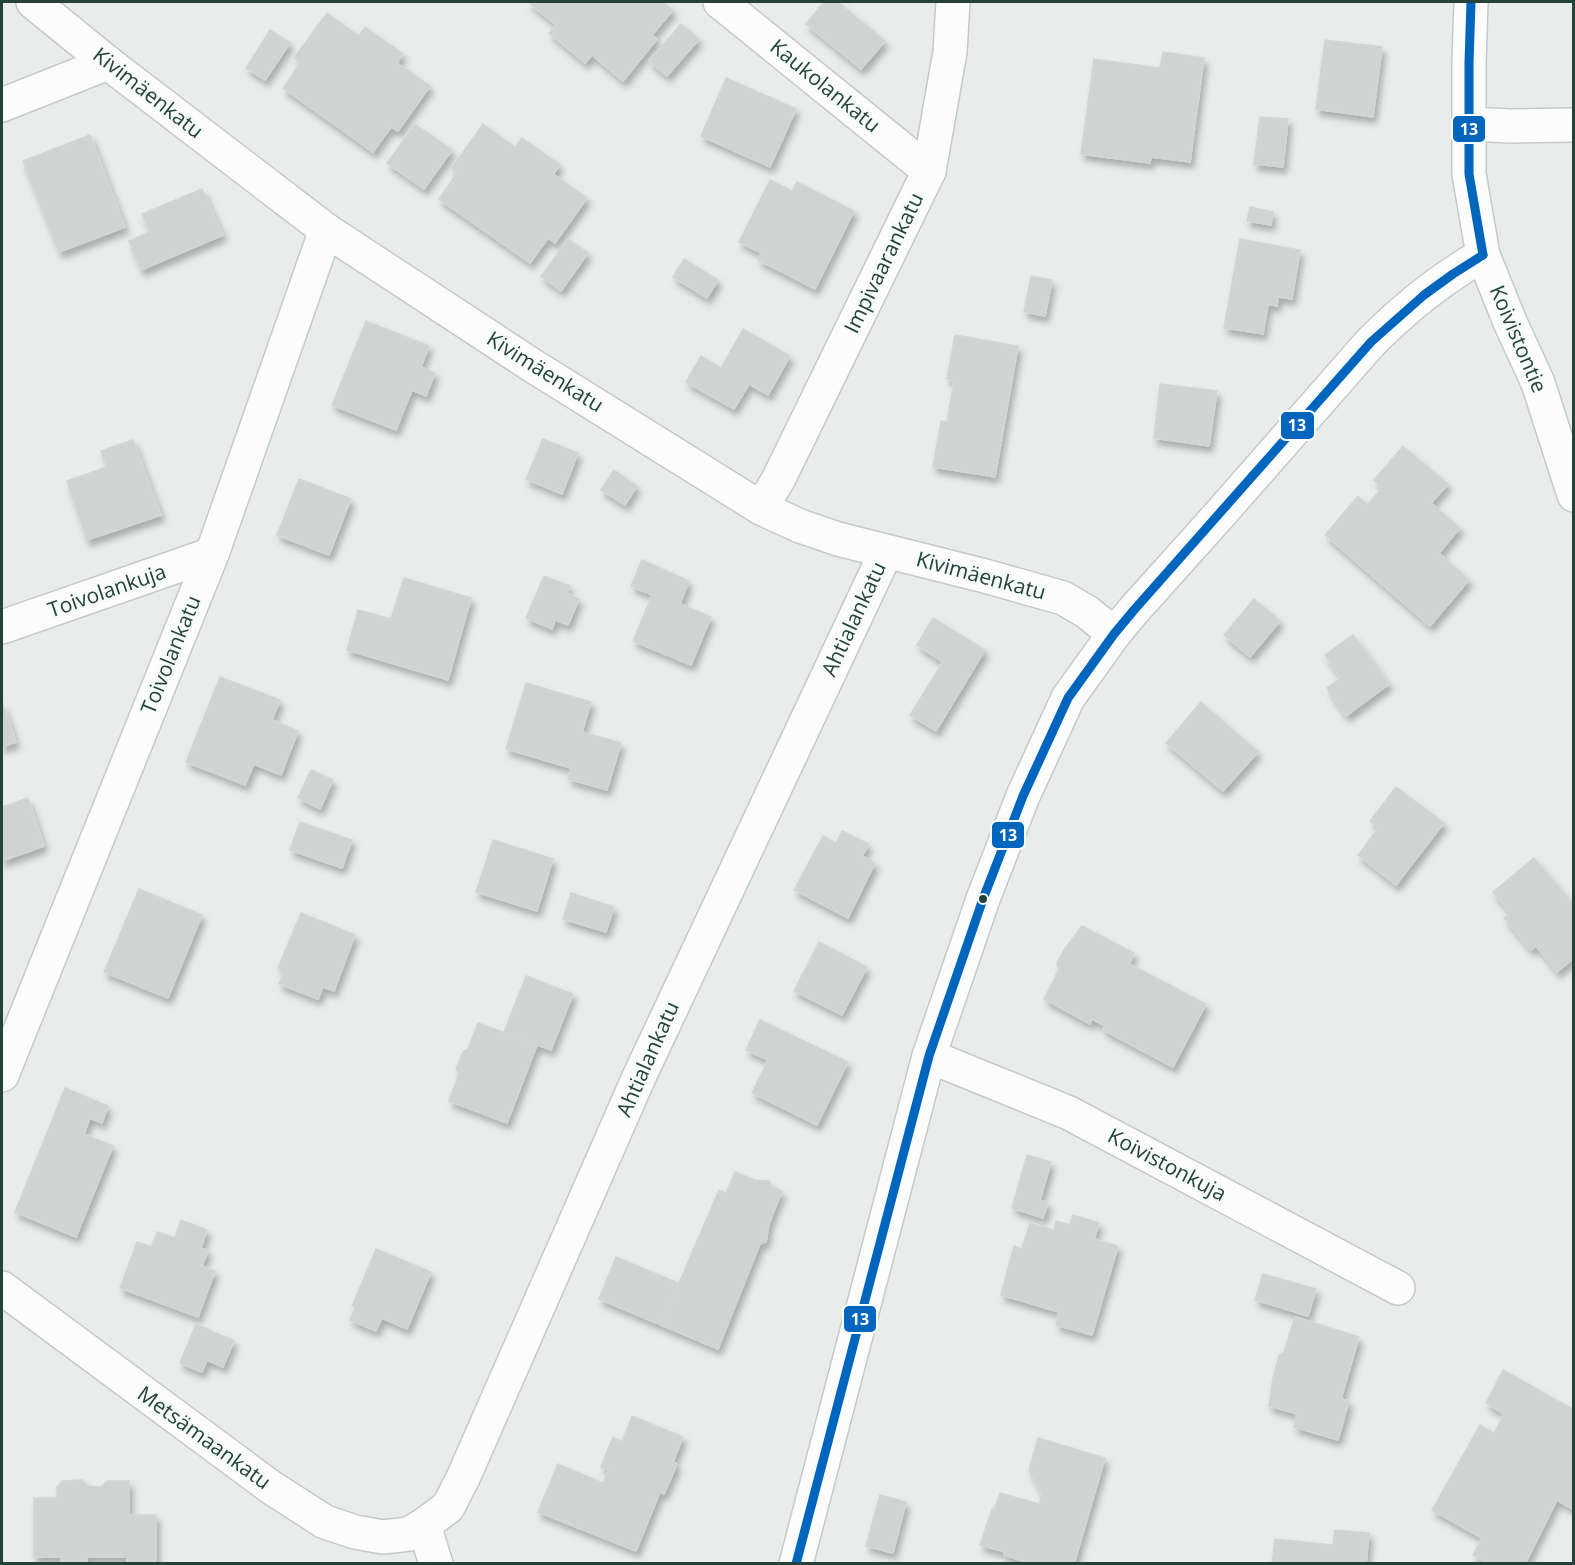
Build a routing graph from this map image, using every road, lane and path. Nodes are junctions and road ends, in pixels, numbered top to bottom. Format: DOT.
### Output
graph roads {
  1 [pos="33,2"];
  2 [pos="720,2"];
  3 [pos="953,2"];
  4 [pos="1471,2"];
  5 [pos="108,63"];
  6 [pos="2,105"];
  7 [pos="1469,124"];
  8 [pos="1574,125"];
  9 [pos="929,171"];
  10 [pos="327,230"];
  11 [pos="1483,255"];
  12 [pos="1574,495"];
  13 [pos="761,507"];
  14 [pos="886,552"];
  15 [pos="212,554"];
  16 [pos="2,627"];
  17 [pos="1114,634"];
  18 [pos="929,1056"];
  19 [pos="2,1075"];
  20 [pos="2,1288"];
  21 [pos="1398,1288"];
  22 [pos="424,1526"];
  23 [pos="436,1563"];
  24 [pos="796,1563"];
  1 -- 5 [label="street, Kivimäenkatu"];
  2 -- 9 [label="street, Kaukolankatu"];
  3 -- 9 [label="street, Impivaarankatu"];
  4 -- 7 [label="street, Koivistontie"];
  5 -- 6 [label="street"];
  5 -- 10 [label="street, Kivimäenkatu"];
  7 -- 8 [label="street"];
  7 -- 11 [label="street, Koivistontie"];
  9 -- 13 [label="street, Impivaarankatu"];
  10 -- 13 [label="street, Kivimäenkatu"];
  10 -- 15 [label="street, Toivolankatu"];
  11 -- 12 [label="street, Koivistontie"];
  11 -- 17 [label="street"];
  13 -- 14 [label="street, Kivimäenkatu"];
  14 -- 17 [label="street, Kivimäenkatu"];
  14 -- 22 [label="street, Ahtialankatu"];
  15 -- 16 [label="street, Toivolankuja"];
  15 -- 19 [label="street, Toivolankatu"];
  17 -- 18 [label="street"];
  18 -- 21 [label="street, Koivistonkuja"];
  18 -- 24 [label="street"];
  20 -- 22 [label="street, Metsämaankatu"];
  22 -- 23 [label="street"];
}
